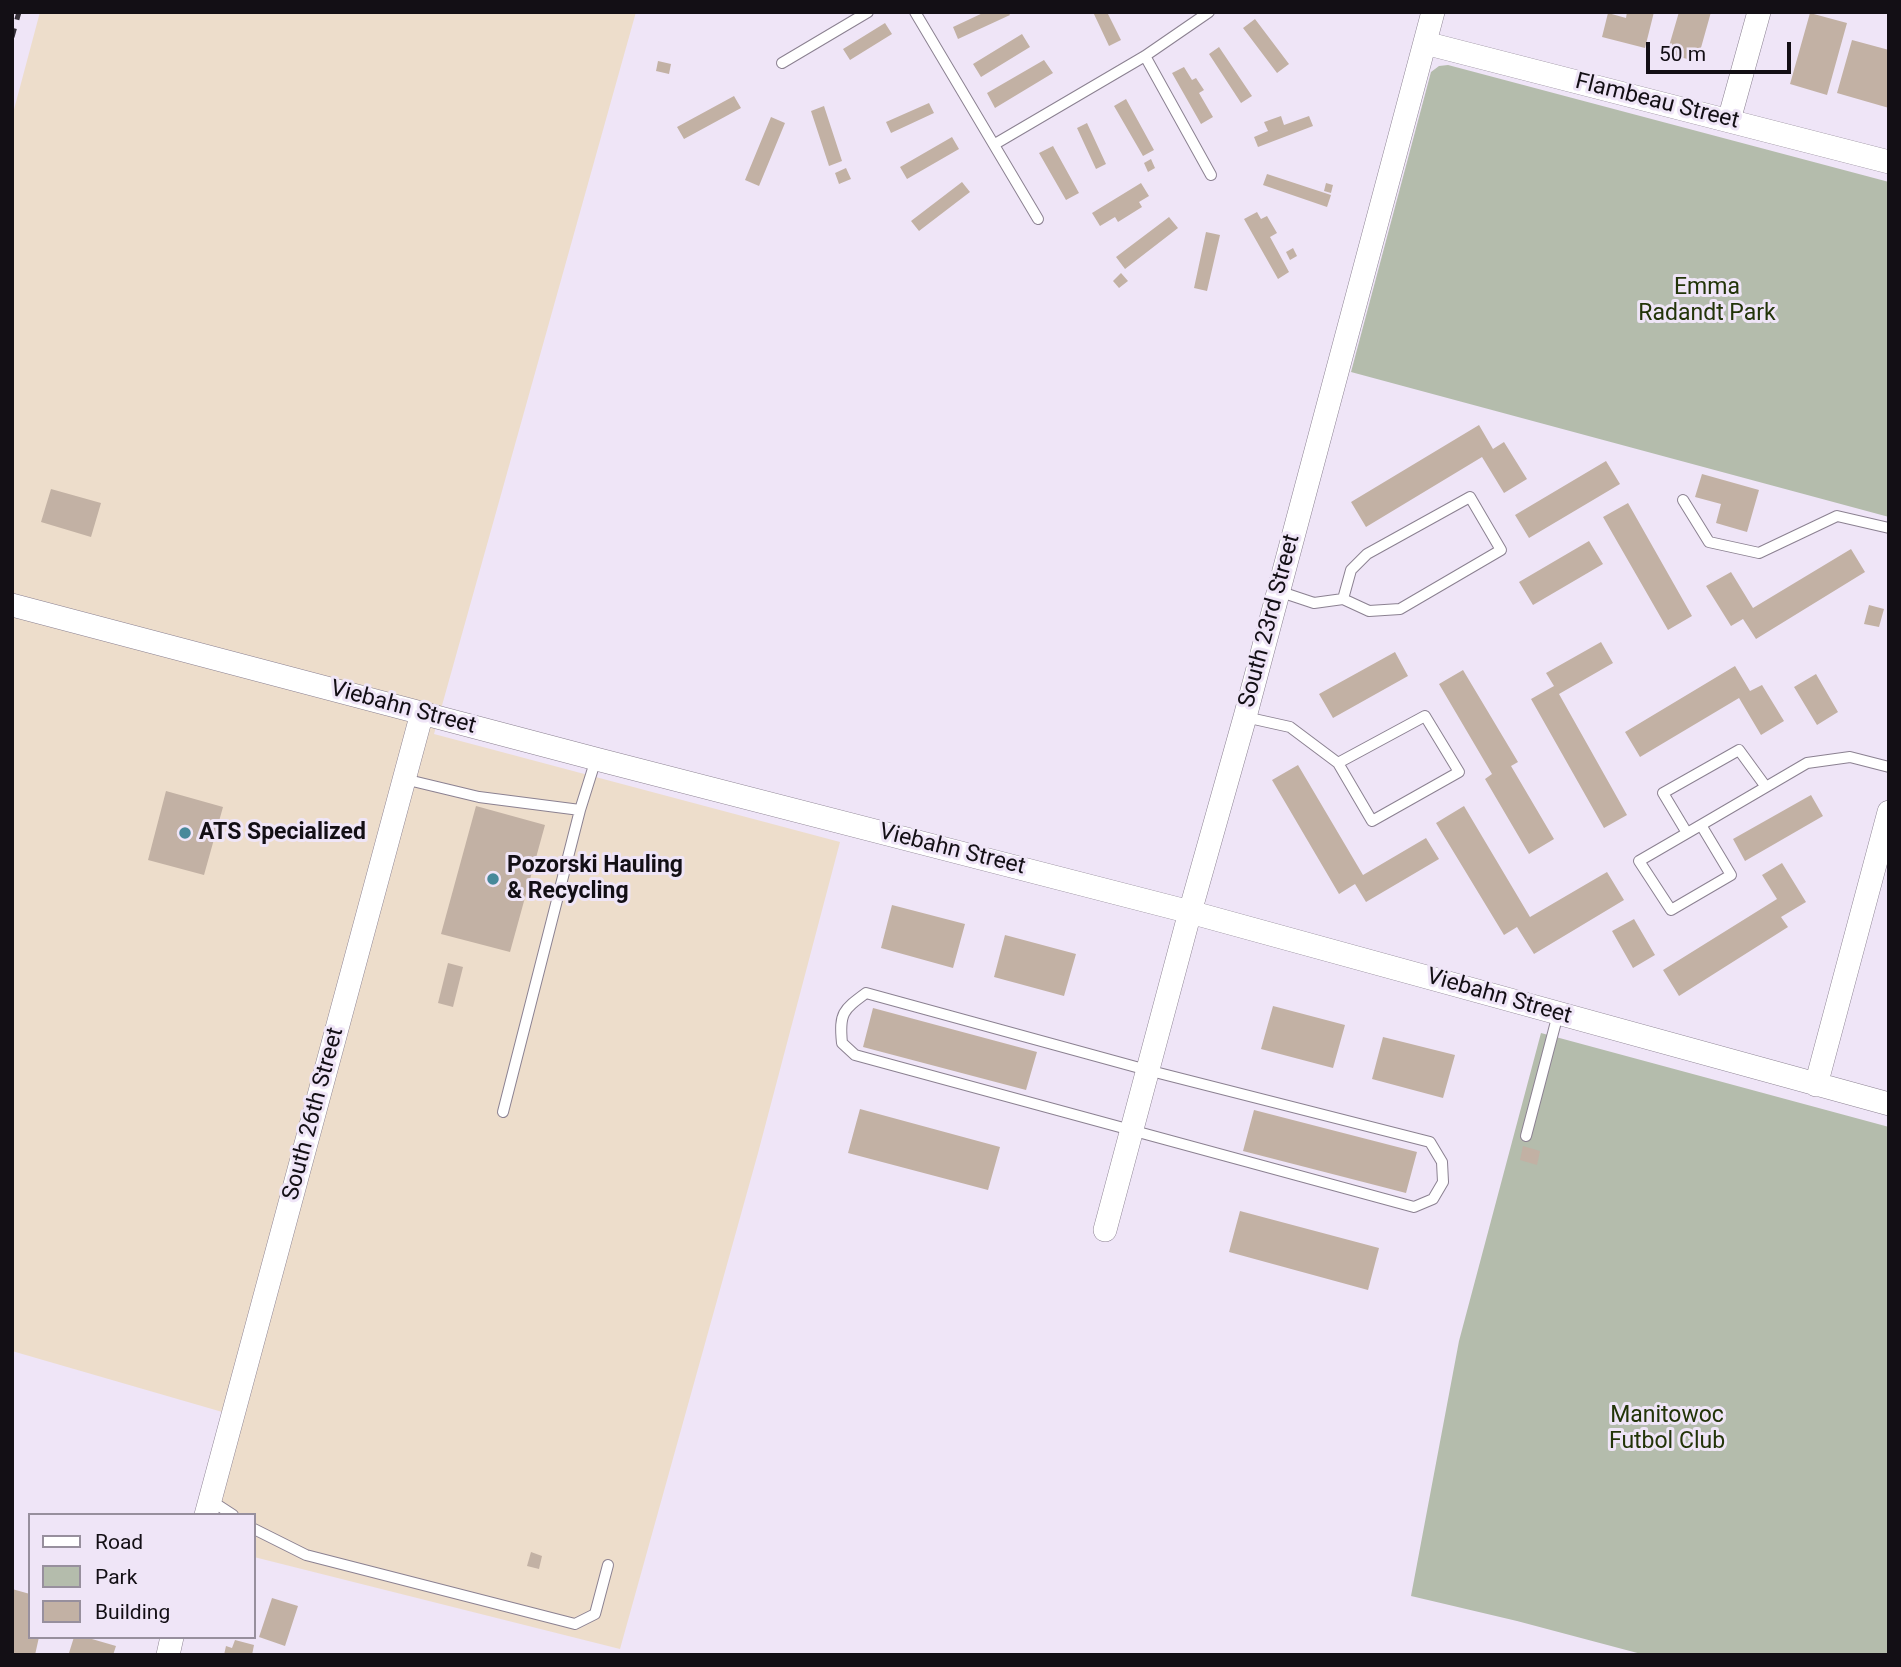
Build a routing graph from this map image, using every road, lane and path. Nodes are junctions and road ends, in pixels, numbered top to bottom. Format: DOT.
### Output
graph roads {
  1 [pos="868,12"];
  2 [pos="915,12"];
  3 [pos="1209,12"];
  4 [pos="1433,12"];
  5 [pos="1759,12"];
  6 [pos="1426,43"];
  7 [pos="1144,57"];
  8 [pos="782,63"];
  9 [pos="1729,120"];
  10 [pos="995,144"];
  11 [pos="1889,162"];
  12 [pos="1211,175"];
  13 [pos="1038,219"];
  14 [pos="1682,500"];
  15 [pos="1889,528"];
  16 [pos="1279,591"];
  17 [pos="1343,599"];
  18 [pos="12,604"];
  19 [pos="422,713"];
  20 [pos="1245,717"];
  21 [pos="596,759"];
  22 [pos="1338,763"];
  23 [pos="1889,767"];
  24 [pos="404,779"];
  25 [pos="1766,787"];
  26 [pos="580,810"];
  27 [pos="1889,812"];
  28 [pos="1700,825"];
  29 [pos="1687,833"];
  30 [pos="1190,912"];
  31 [pos="1558,1014"];
  32 [pos="1147,1070"];
  33 [pos="1816,1085"];
  34 [pos="1889,1104"];
  35 [pos="503,1112"];
  36 [pos="1132,1129"];
  37 [pos="1526,1136"];
  38 [pos="1105,1230"];
  39 [pos="208,1507"];
  40 [pos="227,1513"];
  41 [pos="256,1529"];
  42 [pos="608,1565"];
  1 -- 8 [label="lane"];
  2 -- 10 [label="lane"];
  3 -- 7 [label="lane"];
  4 -- 6 [label="street, South 23rd Street"];
  5 -- 9 [label="street"];
  6 -- 9 [label="street, Flambeau Street"];
  6 -- 16 [label="street, South 23rd Street"];
  7 -- 10 [label="lane"];
  7 -- 12 [label="lane"];
  9 -- 11 [label="street, Flambeau Street"];
  10 -- 13 [label="lane"];
  14 -- 15 [label="lane"];
  16 -- 17 [label="lane"];
  16 -- 20 [label="street, South 23rd Street"];
  17 -- 17 [label="lane"];
  18 -- 19 [label="street, Viebahn Street"];
  19 -- 21 [label="street, Viebahn Street"];
  19 -- 24 [label="street, South 26th Street"];
  20 -- 22 [label="lane"];
  20 -- 30 [label="street, South 23rd Street"];
  21 -- 26 [label="lane"];
  21 -- 30 [label="street, Viebahn Street"];
  22 -- 22 [label="lane"];
  23 -- 25 [label="lane"];
  24 -- 26 [label="lane"];
  24 -- 39 [label="street, South 26th Street"];
  25 -- 28 [label="lane"];
  25 -- 29 [label="lane"];
  26 -- 35 [label="lane"];
  27 -- 33 [label="street"];
  28 -- 29 [label="lane"];
  28 -- 29 [label="lane"];
  30 -- 31 [label="street, Viebahn Street"];
  30 -- 32 [label="street, South 23rd Street"];
  31 -- 33 [label="street, Viebahn Street"];
  31 -- 37 [label="lane"];
  32 -- 36 [label="street, South 23rd Street"];
  32 -- 36 [label="lane"];
  32 -- 36 [label="lane"];
  33 -- 34 [label="street, Viebahn Street"];
  36 -- 38 [label="street, South 23rd Street"];
  39 -- 40 [label="lane"];
  41 -- 42 [label="lane"];
}
